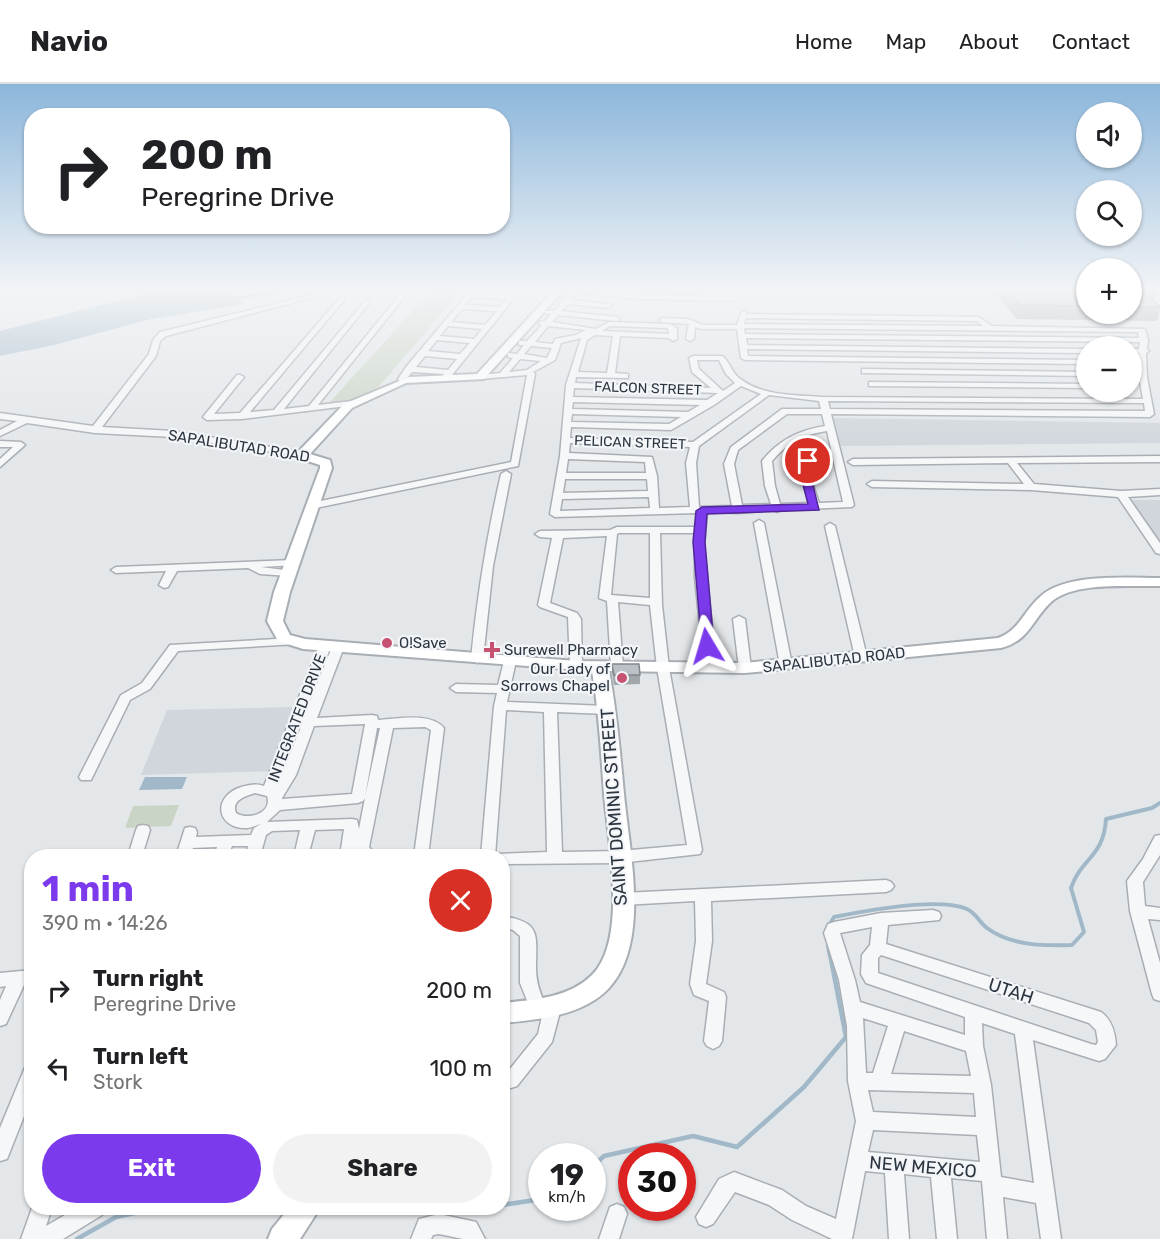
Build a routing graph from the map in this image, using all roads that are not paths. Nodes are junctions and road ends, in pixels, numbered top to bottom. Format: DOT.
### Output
graph roads {
  1 [pos="156,345"];
  2 [pos="332,345"];
  3 [pos="362,345"];
  4 [pos="428,345"];
  5 [pos="472,345"];
  6 [pos="516,345"];
  7 [pos="518,345"];
  8 [pos="525,345"];
  9 [pos="541,345"];
  10 [pos="546,345"];
  11 [pos="553,345"];
  12 [pos="557,345"];
  13 [pos="582,345"];
  14 [pos="615,345"];
  15 [pos="853,345"];
  16 [pos="1004,345"];
  17 [pos="1144,345"];
  18 [pos="300,347"];
  19 [pos="743,347"];
  20 [pos="854,348"];
  21 [pos="468,349"];
  22 [pos="555,350"];
  23 [pos="1008,350"];
  24 [pos="1076,351"];
  25 [pos="1145,351"];
  26 [pos="422,353"];
  27 [pos="463,357"];
  28 [pos="320,359"];
  29 [pos="548,360"];
  30 [pos="860,360"];
  31 [pos="415,361"];
  32 [pos="501,361"];
  33 [pos="1017,361"];
  34 [pos="1076,362"];
  35 [pos="1142,362"];
  36 [pos="456,364"];
  37 [pos="539,366"];
  38 [pos="531,370"];
  39 [pos="866,371"];
  40 [pos="572,374"];
  41 [pos="1076,374"];
  42 [pos="1143,374"];
  43 [pos="448,375"];
  44 [pos="502,375"];
  45 [pos="611,375"];
  46 [pos="625,376"];
  47 [pos="240,377"];
  48 [pos="480,377"];
  49 [pos="405,378"];
  50 [pos="740,383"];
  51 [pos="872,384"];
  52 [pos="570,385"];
  53 [pos="1076,386"];
  54 [pos="632,388"];
  55 [pos="723,391"];
  56 [pos="767,393"];
  57 [pos="878,398"];
  58 [pos="569,399"];
  59 [pos="823,399"];
  60 [pos="630,400"];
  61 [pos="1148,401"];
  62 [pos="1160,402"];
  63 [pos="352,403"];
  64 [pos="711,403"];
  65 [pos="312,407"];
  66 [pos="569,411"];
  67 [pos="277,412"];
  68 [pos="826,414"];
  69 [pos="692,415"];
  70 [pos="0,416"];
  71 [pos="242,416"];
  72 [pos="24,421"];
  73 [pos="566,424"];
  74 [pos="830,428"];
  75 [pos="2,430"];
  76 [pos="95,430"];
  77 [pos="564,440"];
  78 [pos="0,444"];
  79 [pos="695,445"];
  80 [pos="835,451"];
  81 [pos="302,455"];
  82 [pos="564,456"];
  83 [pos="1160,459"];
  84 [pos="1010,460"];
  85 [pos="853,462"];
  86 [pos="0,464"];
  87 [pos="506,474"];
  88 [pos="561,476"];
  89 [pos="652,476"];
  90 [pos="872,484"];
  91 [pos="1031,487"];
  92 [pos="1160,492"];
  93 [pos="652,494"];
  94 [pos="1121,494"];
  95 [pos="557,496"];
  96 [pos="311,506"];
  97 [pos="815,507"];
  98 [pos="777,509"];
  99 [pos="738,510"];
  100 [pos="696,511"];
  101 [pos="655,512"];
  102 [pos="759,523"];
  103 [pos="830,526"];
  104 [pos="699,527"];
  105 [pos="655,530"];
  106 [pos="612,533"];
  107 [pos="540,534"];
  108 [pos="558,535"];
  109 [pos="1160,551"];
  110 [pos="206,556"];
  111 [pos="202,567"];
  112 [pos="173,568"];
  113 [pos="291,568"];
  114 [pos="116,570"];
  115 [pos="1160,582"];
  116 [pos="164,585"];
  117 [pos="612,600"];
  118 [pos="656,602"];
  119 [pos="739,619"];
  120 [pos="294,642"];
  121 [pos="332,647"];
  122 [pos="861,657"];
  123 [pos="477,659"];
  124 [pos="510,661"];
  125 [pos="786,665"];
  126 [pos="576,666"];
  127 [pos="608,667"];
  128 [pos="663,668"];
  129 [pos="710,668"];
  130 [pos="745,668"];
  131 [pos="456,688"];
  132 [pos="503,689"];
  133 [pos="500,706"];
  134 [pos="550,708"];
  135 [pos="607,710"];
  136 [pos="302,722"];
  137 [pos="379,724"];
  138 [pos="86,777"];
  139 [pos="273,797"];
  140 [pos="309,824"];
  141 [pos="143,830"];
  142 [pos="228,837"];
  143 [pos="256,840"];
  144 [pos="1160,840"];
  145 [pos="187,844"];
  146 [pos="137,849"];
  147 [pos="254,849"];
  148 [pos="303,849"];
  149 [pos="348,849"];
  150 [pos="363,849"];
  151 [pos="422,849"];
  152 [pos="489,849"];
  153 [pos="620,857"];
  154 [pos="510,858"];
  155 [pos="555,858"];
  156 [pos="1155,863"];
  157 [pos="886,886"];
  158 [pos="702,894"];
  159 [pos="623,899"];
  160 [pos="1138,911"];
  161 [pos="1160,914"];
  162 [pos="933,916"];
  163 [pos="880,919"];
  164 [pos="510,922"];
  165 [pos="878,948"];
  166 [pos="1156,967"];
  167 [pos="24,978"];
  168 [pos="0,980"];
  169 [pos="24,980"];
  170 [pos="1160,994"];
  171 [pos="852,1007"];
  172 [pos="545,1009"];
  173 [pos="510,1012"];
  174 [pos="973,1012"];
  175 [pos="0,1019"];
  176 [pos="898,1023"];
  177 [pos="1023,1029"];
  178 [pos="713,1041"];
  179 [pos="974,1046"];
  180 [pos="510,1080"];
  181 [pos="857,1081"];
  182 [pos="879,1082"];
  183 [pos="982,1085"];
  184 [pos="24,1091"];
  185 [pos="866,1121"];
  186 [pos="986,1126"];
  187 [pos="0,1152"];
  188 [pos="858,1161"];
  189 [pos="894,1165"];
  190 [pos="939,1167"];
  191 [pos="990,1179"];
  192 [pos="1045,1195"];
  193 [pos="617,1214"];
  194 [pos="40,1215"];
  195 [pos="83,1215"];
  196 [pos="301,1215"];
  197 [pos="706,1217"];
  198 [pos="470,1236"];
  199 [pos="843,1236"];
  200 [pos="31,1239"];
  201 [pos="44,1239"];
  202 [pos="282,1239"];
  203 [pos="421,1239"];
  204 [pos="609,1239"];
  205 [pos="899,1239"];
  206 [pos="948,1239"];
  207 [pos="997,1239"];
  208 [pos="1051,1239"];
  1 -- 76 [label="street"];
  2 -- 28 [label="street"];
  3 -- 65 [label="street"];
  4 -- 21 [label="street"];
  4 -- 26 [label="street"];
  5 -- 21 [label="street"];
  6 -- 48 [label="street"];
  7 -- 32 [label="street"];
  8 -- 44 [label="street"];
  9 -- 37 [label="street"];
  10 -- 29 [label="street"];
  11 -- 22 [label="street"];
  12 -- 22 [label="street"];
  13 -- 40 [label="street"];
  14 -- 45 [label="street"];
  15 -- 20 [label="street"];
  16 -- 23 [label="street"];
  17 -- 25 [label="street"];
  18 -- 28 [label="street"];
  18 -- 71 [label="street"];
  19 -- 20 [label="street"];
  19 -- 30 [label="street"];
  20 -- 23 [label="street"];
  20 -- 30 [label="street"];
  21 -- 27 [label="street"];
  22 -- 29 [label="street"];
  23 -- 24 [label="street"];
  23 -- 33 [label="street"];
  25 -- 35 [label="street"];
  26 -- 27 [label="street"];
  26 -- 31 [label="street"];
  27 -- 36 [label="street"];
  28 -- 67 [label="street"];
  29 -- 37 [label="street"];
  30 -- 33 [label="street"];
  30 -- 39 [label="street"];
  31 -- 36 [label="street"];
  31 -- 49 [label="street"];
  33 -- 34 [label="street"];
  35 -- 42 [label="street"];
  36 -- 43 [label="street"];
  37 -- 38 [label="street"];
  39 -- 41 [label="street"];
  39 -- 51 [label="street"];
  40 -- 45 [label="street"];
  40 -- 52 [label="street"];
  42 -- 61 [label="street"];
  43 -- 48 [label="street"];
  43 -- 49 [label="street"];
  44 -- 48 [label="street"];
  44 -- 96 [label="street"];
  45 -- 46 [label="street"];
  47 -- 71 [label="street"];
  49 -- 63 [label="street"];
  50 -- 55 [label="street"];
  50 -- 55 [label="street"];
  50 -- 56 [label="street"];
  51 -- 53 [label="street"];
  51 -- 57 [label="street"];
  52 -- 54 [label="street, FALCON STREET"];
  52 -- 58 [label="street"];
  54 -- 55 [label="street, FALCON STREET"];
  54 -- 60 [label="street"];
  55 -- 64 [label="street"];
  56 -- 59 [label="street"];
  56 -- 79 [label="street"];
  57 -- 59 [label="street"];
  57 -- 61 [label="street"];
  58 -- 60 [label="street"];
  58 -- 66 [label="street"];
  59 -- 68 [label="street"];
  60 -- 64 [label="street"];
  61 -- 62 [label="street"];
  61 -- 68 [label="street"];
  63 -- 65 [label="street"];
  63 -- 81 [label="street"];
  64 -- 69 [label="street"];
  65 -- 67 [label="street"];
  66 -- 69 [label="street"];
  66 -- 73 [label="street"];
  67 -- 71 [label="street"];
  68 -- 74 [label="street"];
  68 -- 99 [label="street"];
  69 -- 73 [label="street"];
  70 -- 72 [label="street, SAPALIBUTAD ROAD"];
  72 -- 75 [label="street"];
  72 -- 76 [label="street, SAPALIBUTAD ROAD"];
  73 -- 77 [label="street"];
  74 -- 80 [label="street"];
  74 -- 98 [label="street"];
  76 -- 81 [label="street, SAPALIBUTAD ROAD"];
  77 -- 79 [label="street, PELICAN STREET"];
  77 -- 82 [label="street"];
  78 -- 86 [label="street"];
  79 -- 100 [label="street"];
  80 -- 97 [label="street"];
  80 -- 97 [label="street"];
  81 -- 96 [label="street, SAPALIBUTAD ROAD"];
  82 -- 88 [label="street"];
  82 -- 89 [label="street"];
  83 -- 84 [label="street"];
  84 -- 85 [label="street"];
  84 -- 91 [label="street"];
  87 -- 123 [label="street"];
  88 -- 89 [label="street"];
  88 -- 95 [label="street"];
  89 -- 93 [label="street"];
  90 -- 91 [label="street"];
  91 -- 94 [label="street"];
  92 -- 94 [label="street"];
  93 -- 95 [label="street"];
  93 -- 101 [label="street"];
  94 -- 109 [label="street"];
  95 -- 101 [label="street"];
  96 -- 113 [label="street, SAPALIBUTAD ROAD"];
  97 -- 98 [label="street"];
  98 -- 99 [label="street"];
  99 -- 100 [label="street"];
  100 -- 101 [label="street"];
  100 -- 104 [label="street"];
  102 -- 125 [label="street"];
  103 -- 122 [label="street"];
  104 -- 105 [label="street"];
  104 -- 129 [label="street"];
  105 -- 106 [label="street"];
  105 -- 118 [label="street"];
  106 -- 108 [label="street"];
  106 -- 117 [label="street"];
  107 -- 108 [label="street"];
  108 -- 126 [label="street"];
  110 -- 111 [label="street"];
  111 -- 112 [label="street"];
  111 -- 113 [label="street"];
  112 -- 114 [label="street"];
  112 -- 116 [label="street"];
  113 -- 120 [label="street, SAPALIBUTAD ROAD"];
  115 -- 122 [label="street, SAPALIBUTAD ROAD"];
  117 -- 118 [label="street"];
  117 -- 127 [label="street"];
  118 -- 128 [label="street"];
  119 -- 130 [label="street"];
  120 -- 121 [label="street, SAPALIBUTAD ROAD"];
  120 -- 138 [label="street"];
  121 -- 123 [label="street, SAPALIBUTAD ROAD"];
  121 -- 136 [label="street, INTEGRATED DRIVE"];
  122 -- 125 [label="street, SAPALIBUTAD ROAD"];
  123 -- 124 [label="street, SAPALIBUTAD ROAD"];
  124 -- 126 [label="street, SAPALIBUTAD ROAD"];
  124 -- 132 [label="street"];
  125 -- 130 [label="street, SAPALIBUTAD ROAD"];
  126 -- 127 [label="street, SAPALIBUTAD ROAD"];
  127 -- 128 [label="street, SAPALIBUTAD ROAD"];
  127 -- 135 [label="street, SAINT DOMINIC STREET"];
  128 -- 129 [label="street, SAPALIBUTAD ROAD"];
  128 -- 153 [label="street"];
  129 -- 130 [label="street, SAPALIBUTAD ROAD"];
  131 -- 132 [label="street"];
  132 -- 133 [label="street"];
  133 -- 134 [label="street"];
  133 -- 152 [label="street"];
  134 -- 135 [label="street"];
  134 -- 155 [label="street"];
  135 -- 153 [label="street, SAINT DOMINIC STREET"];
  136 -- 137 [label="street"];
  136 -- 139 [label="street, INTEGRATED DRIVE"];
  137 -- 139 [label="street"];
  137 -- 150 [label="street"];
  137 -- 151 [label="street"];
  139 -- 142 [label="street"];
  139 -- 142 [label="street"];
  140 -- 143 [label="street"];
  140 -- 148 [label="street"];
  140 -- 149 [label="street"];
  141 -- 146 [label="street"];
  142 -- 143 [label="street"];
  142 -- 145 [label="street"];
  143 -- 147 [label="street"];
  144 -- 156 [label="street"];
  153 -- 155 [label="street"];
  153 -- 159 [label="street, SAINT DOMINIC STREET"];
  154 -- 155 [label="street"];
  156 -- 160 [label="street"];
  157 -- 158 [label="street"];
  158 -- 159 [label="street"];
  158 -- 178 [label="street"];
  159 -- 172 [label="street, SAINT DOMINIC STREET"];
  160 -- 161 [label="street"];
  160 -- 166 [label="street"];
  162 -- 163 [label="street"];
  163 -- 165 [label="street"];
  163 -- 171 [label="street"];
  164 -- 172 [label="street"];
  165 -- 174 [label="street"];
  165 -- 177 [label="street, UTAH"];
  166 -- 170 [label="street"];
  167 -- 168 [label="street"];
  169 -- 175 [label="street"];
  171 -- 176 [label="street"];
  171 -- 181 [label="street"];
  172 -- 173 [label="street, SAINT DOMINIC STREET"];
  172 -- 180 [label="street"];
  174 -- 177 [label="street"];
  174 -- 179 [label="street"];
  176 -- 179 [label="street"];
  176 -- 182 [label="street"];
  177 -- 192 [label="street"];
  179 -- 183 [label="street"];
  181 -- 182 [label="street"];
  181 -- 185 [label="street"];
  182 -- 183 [label="street"];
  183 -- 186 [label="street"];
  184 -- 187 [label="street"];
  185 -- 186 [label="street"];
  185 -- 188 [label="street"];
  186 -- 191 [label="street"];
  188 -- 189 [label="street, NEW MEXICO"];
  188 -- 199 [label="street"];
  189 -- 190 [label="street, NEW MEXICO"];
  189 -- 205 [label="street"];
  190 -- 191 [label="street, NEW MEXICO"];
  190 -- 206 [label="street"];
  191 -- 192 [label="street, NEW MEXICO"];
  191 -- 207 [label="street"];
  192 -- 208 [label="street"];
  193 -- 204 [label="street"];
  194 -- 200 [label="street"];
  195 -- 201 [label="street"];
  196 -- 202 [label="street"];
  197 -- 199 [label="street"];
  198 -- 203 [label="street"];
}
